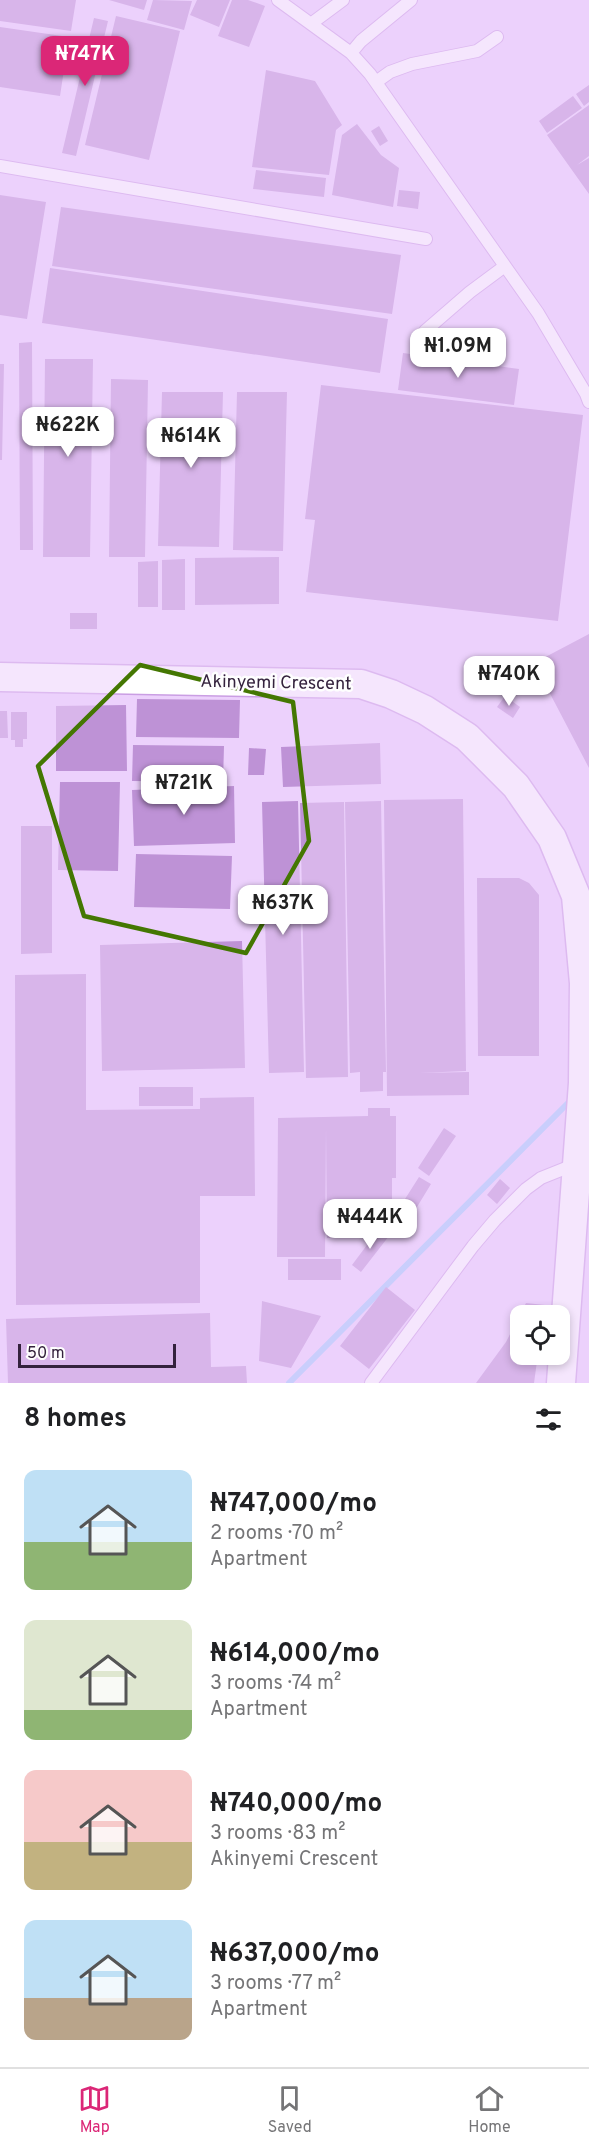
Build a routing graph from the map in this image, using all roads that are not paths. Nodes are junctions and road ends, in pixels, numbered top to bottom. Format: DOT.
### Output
graph roads {
  1 [pos="278,0"];
  2 [pos="343,0"];
  3 [pos="411,0"];
  4 [pos="295,4"];
  5 [pos="312,23"];
  6 [pos="497,37"];
  7 [pos="351,53"];
  8 [pos="376,82"];
  9 [pos="0,166"];
  10 [pos="426,239"];
  11 [pos="505,266"];
  12 [pos="425,331"];
  13 [pos="588,397"];
  14 [pos="0,677"];
  15 [pos="576,1164"];
  16 [pos="371,1383"];
  17 [pos="561,1383"];
  1 -- 4 [label="lane"];
  2 -- 5 [label="lane"];
  3 -- 7 [label="lane"];
  4 -- 5 [label="lane"];
  5 -- 7 [label="lane"];
  6 -- 8 [label="lane"];
  7 -- 8 [label="lane"];
  8 -- 11 [label="lane"];
  9 -- 10 [label="lane"];
  11 -- 12 [label="lane"];
  11 -- 13 [label="lane"];
  14 -- 15 [label="street, Akinyemi Crescent"];
  15 -- 16 [label="lane"];
  15 -- 17 [label="street, Akinyemi Crescent"];
}
